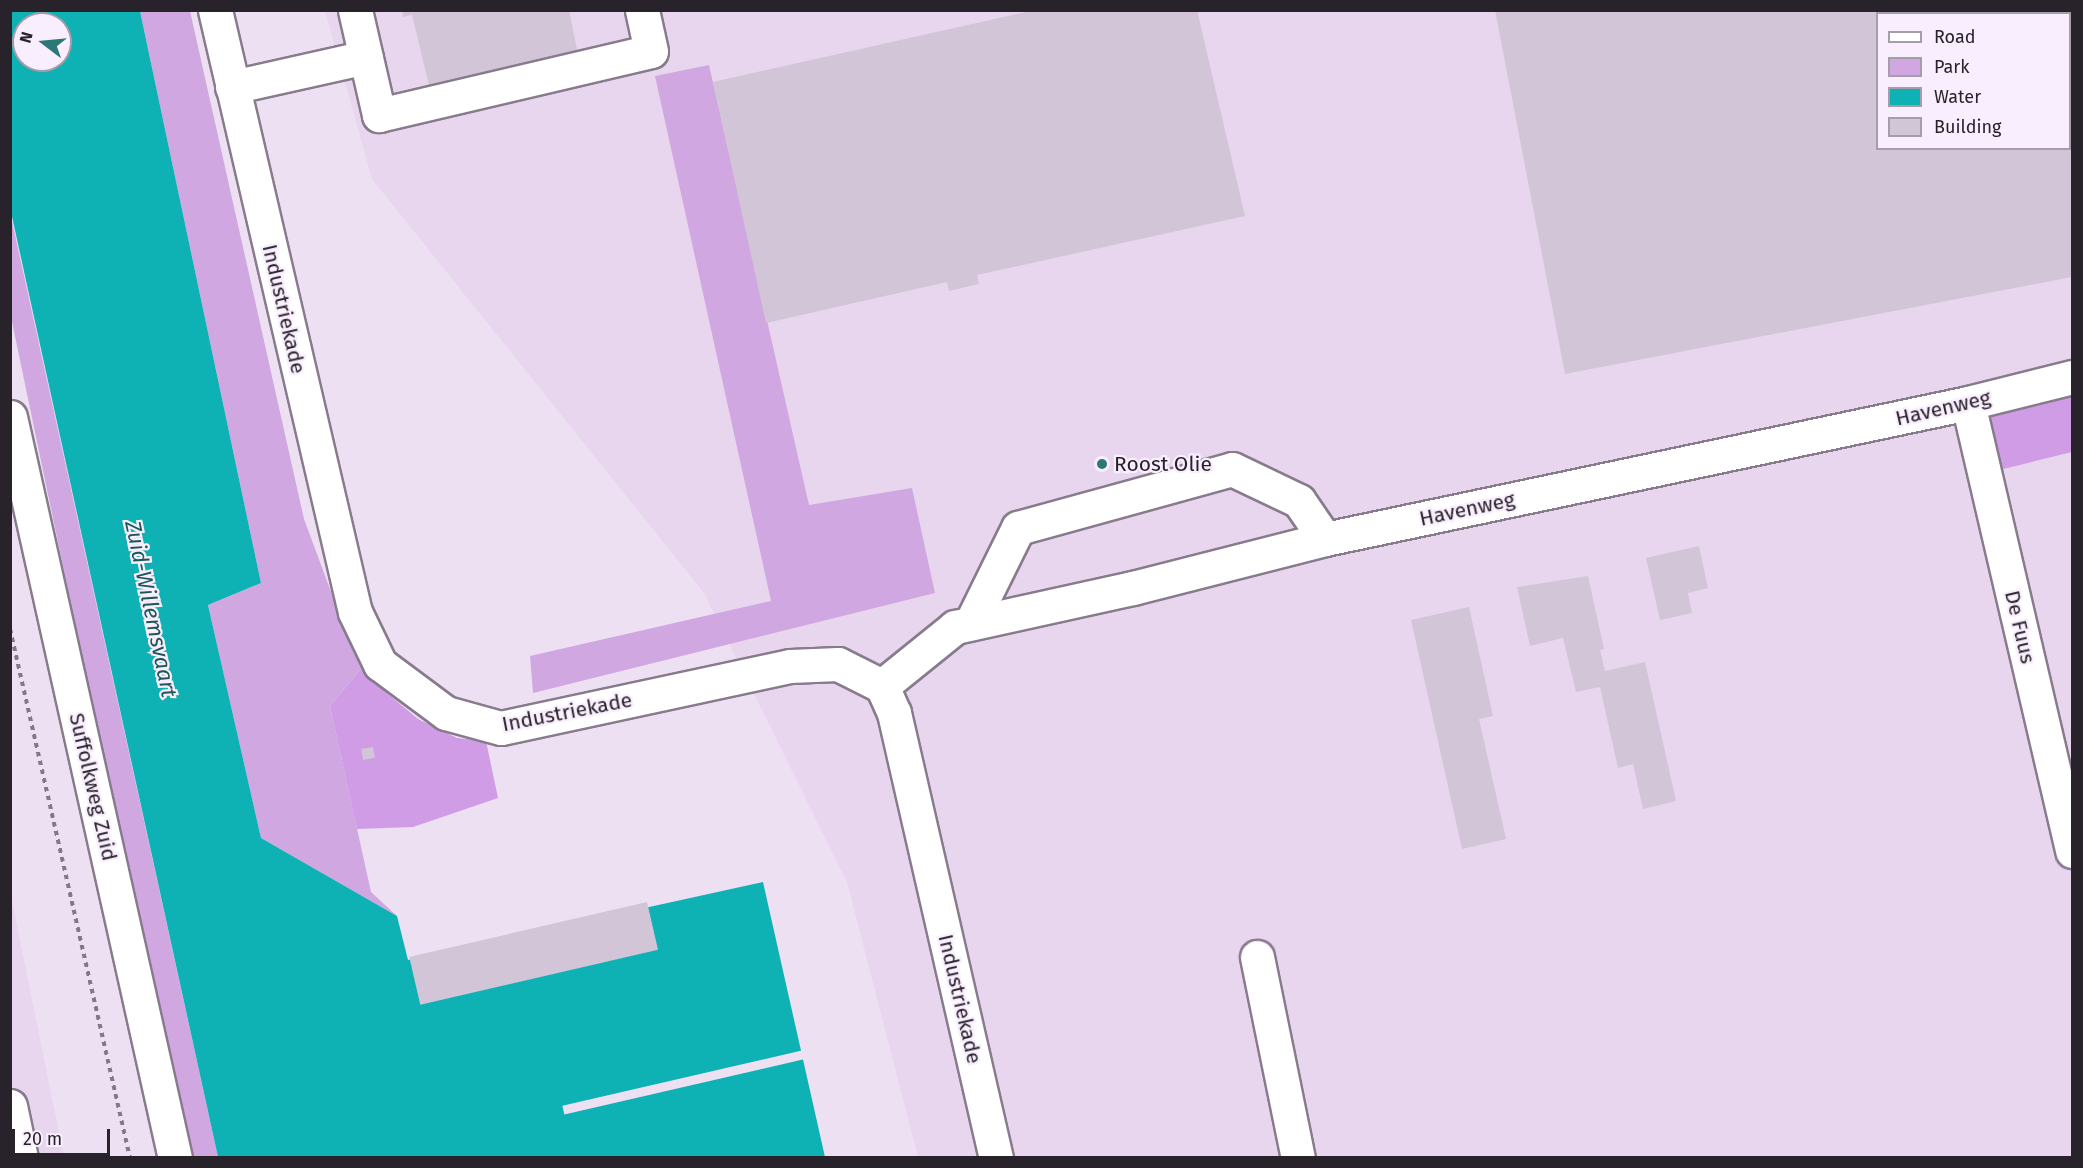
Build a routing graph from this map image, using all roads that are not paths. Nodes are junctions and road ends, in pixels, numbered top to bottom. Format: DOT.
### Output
graph roads {
  1 [pos="215,10"];
  2 [pos="355,10"];
  3 [pos="642,10"];
  4 [pos="366,57"];
  5 [pos="232,87"];
  6 [pos="2073,377"];
  7 [pos="1968,403"];
  8 [pos="10,417"];
  9 [pos="1325,538"];
  10 [pos="971,623"];
  11 [pos="882,686"];
  12 [pos="2073,851"];
  13 [pos="1257,957"];
  14 [pos="10,1106"];
  15 [pos="21,1158"];
  16 [pos="175,1158"];
  17 [pos="996,1158"];
  18 [pos="1298,1158"];
  1 -- 5 [label="street, Industriekade"];
  2 -- 4 [label="street"];
  3 -- 4 [label="street"];
  4 -- 5 [label="street"];
  5 -- 11 [label="street, Industriekade"];
  6 -- 7 [label="street, Havenweg"];
  7 -- 9 [label="street, Havenweg"];
  7 -- 12 [label="street, De Fuus"];
  8 -- 16 [label="street, Suffolkweg Zuid"];
  9 -- 10 [label="street, Havenweg"];
  9 -- 10 [label="street"];
  10 -- 11 [label="street, Havenweg"];
  11 -- 17 [label="street, Industriekade"];
  13 -- 18 [label="street"];
  14 -- 15 [label="street"];
}
